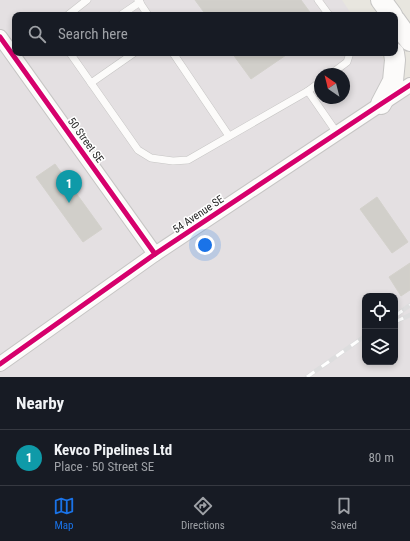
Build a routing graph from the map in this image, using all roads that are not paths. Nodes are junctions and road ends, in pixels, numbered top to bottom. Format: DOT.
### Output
graph roads {
  1 [pos="87,0"];
  2 [pos="318,0"];
  3 [pos="139,1"];
  4 [pos="72,12"];
  5 [pos="125,12"];
  6 [pos="146,12"];
  7 [pos="326,12"];
  8 [pos="398,24"];
  9 [pos="0,36"];
  10 [pos="410,41"];
  11 [pos="12,53"];
  12 [pos="14,56"];
  13 [pos="72,56"];
  14 [pos="130,56"];
  15 [pos="175,56"];
  16 [pos="350,56"];
  17 [pos="394,56"];
  18 [pos="339,68"];
  19 [pos="91,83"];
  20 [pos="410,85"];
  21 [pos="314,86"];
  22 [pos="308,91"];
  23 [pos="381,104"];
  24 [pos="337,133"];
  25 [pos="229,136"];
  26 [pos="156,254"];
  27 [pos="0,364"];
  1 -- 4 [label="lane"];
  2 -- 7 [label="lane"];
  3 -- 5 [label="lane"];
  3 -- 6 [label="lane"];
  8 -- 10 [label="main road"];
  9 -- 11 [label="street, 50 Street SE"];
  12 -- 26 [label="street, 50 Street SE"];
  13 -- 19 [label="lane"];
  14 -- 19 [label="lane"];
  15 -- 25 [label="lane"];
  16 -- 18 [label="lane"];
  17 -- 23 [label="main road"];
  19 -- 25 [label="lane"];
  20 -- 23 [label="street, 54 Avenue SE"];
  21 -- 22 [label="lane"];
  22 -- 24 [label="lane"];
  22 -- 25 [label="lane"];
  23 -- 24 [label="street, 54 Avenue SE"];
  24 -- 26 [label="street, 54 Avenue SE"];
  26 -- 27 [label="street, 54 Avenue SE"];
}
